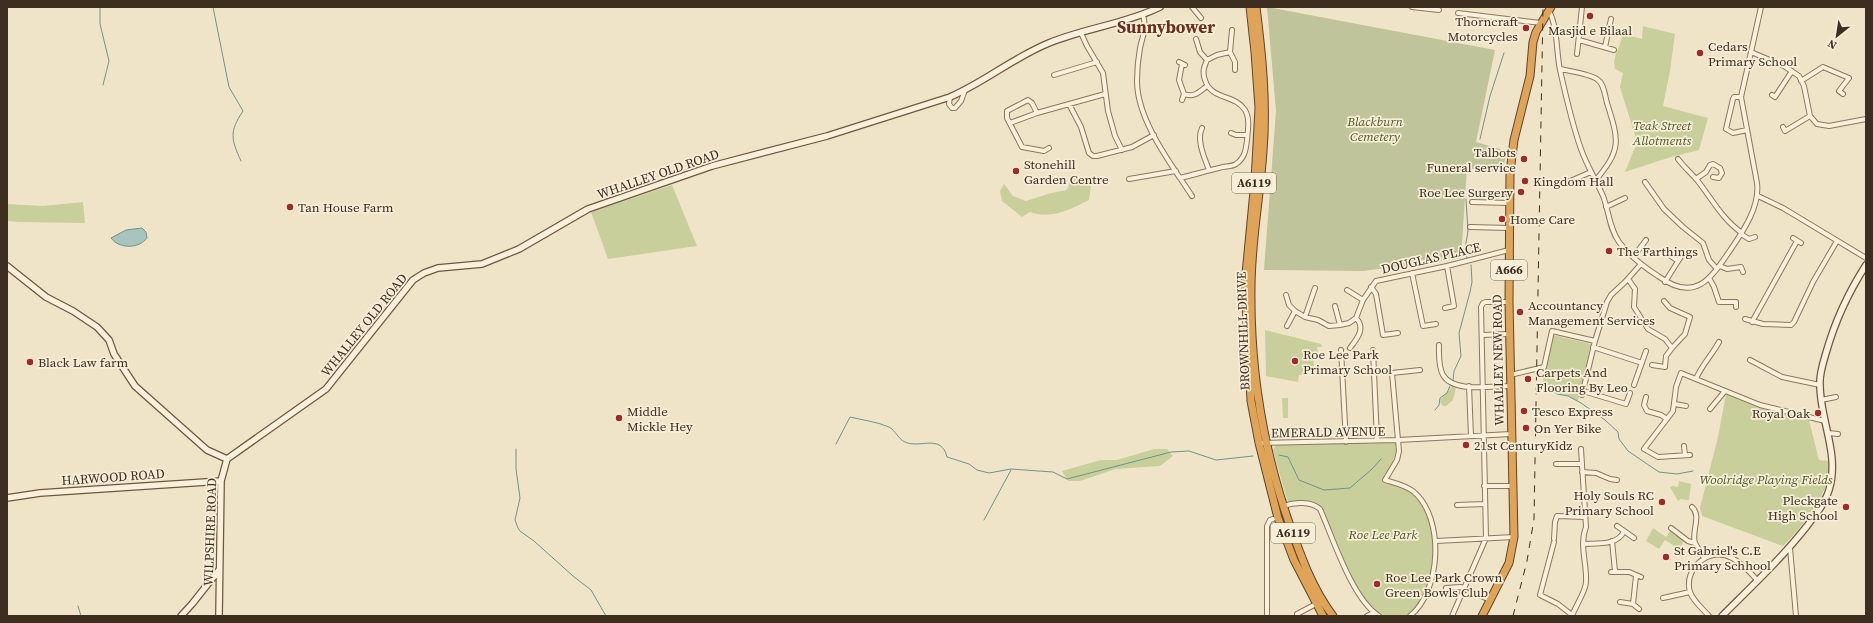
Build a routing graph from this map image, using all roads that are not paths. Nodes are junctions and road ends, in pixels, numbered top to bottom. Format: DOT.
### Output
graph roads {
  1 [pos="1160,7"];
  2 [pos="1192,7"];
  3 [pos="1250,7"];
  4 [pos="1256,7"];
  5 [pos="1412,7"];
  6 [pos="1582,7"];
  7 [pos="1761,7"];
  8 [pos="1438,9"];
  9 [pos="1550,9"];
  10 [pos="1458,13"];
  11 [pos="1143,15"];
  12 [pos="1201,18"];
  13 [pos="1611,19"];
  14 [pos="1541,23"];
  15 [pos="1232,30"];
  16 [pos="1081,33"];
  17 [pos="1196,39"];
  18 [pos="1579,40"];
  19 [pos="1605,47"];
  20 [pos="1614,50"];
  21 [pos="1230,52"];
  22 [pos="1751,52"];
  23 [pos="1577,54"];
  24 [pos="1207,60"];
  25 [pos="1097,62"];
  26 [pos="1182,64"];
  27 [pos="1560,69"];
  28 [pos="1235,70"];
  29 [pos="1792,71"];
  30 [pos="1054,76"];
  31 [pos="1801,81"];
  32 [pos="1207,86"];
  33 [pos="965,90"];
  34 [pos="1105,94"];
  35 [pos="1184,94"];
  36 [pos="1843,94"];
  37 [pos="1772,95"];
  38 [pos="950,97"];
  39 [pos="1740,97"];
  40 [pos="1182,100"];
  41 [pos="1069,104"];
  42 [pos="1037,113"];
  43 [pos="1810,116"];
  44 [pos="1866,119"];
  45 [pos="1010,123"];
  46 [pos="1783,127"];
  47 [pos="1202,128"];
  48 [pos="1746,130"];
  49 [pos="1231,133"];
  50 [pos="1154,135"];
  51 [pos="1247,135"];
  52 [pos="1049,148"];
  53 [pos="1122,150"];
  54 [pos="1678,159"];
  55 [pos="1209,170"];
  56 [pos="1176,171"];
  57 [pos="1591,172"];
  58 [pos="1713,177"];
  59 [pos="1180,178"];
  60 [pos="1696,179"];
  61 [pos="1129,180"];
  62 [pos="1595,181"];
  63 [pos="1568,182"];
  64 [pos="1645,182"];
  65 [pos="1192,196"];
  66 [pos="1758,196"];
  67 [pos="1625,198"];
  68 [pos="1472,202"];
  69 [pos="1509,204"];
  70 [pos="1606,208"];
  71 [pos="1470,226"];
  72 [pos="1509,228"];
  73 [pos="1742,233"];
  74 [pos="1755,237"];
  75 [pos="1793,238"];
  76 [pos="1646,240"];
  77 [pos="1837,241"];
  78 [pos="1509,250"];
  79 [pos="1682,255"];
  80 [pos="1634,256"];
  81 [pos="1671,256"];
  82 [pos="1866,258"];
  83 [pos="1678,261"];
  84 [pos="1642,264"];
  85 [pos="1866,265"];
  86 [pos="7,266"];
  87 [pos="1447,266"];
  88 [pos="1718,268"];
  89 [pos="1743,272"];
  90 [pos="1412,273"];
  91 [pos="1709,278"];
  92 [pos="1628,279"];
  93 [pos="1665,282"];
  94 [pos="1371,286"];
  95 [pos="1315,288"];
  96 [pos="1347,290"];
  97 [pos="1286,295"];
  98 [pos="1363,300"];
  99 [pos="1664,301"];
  100 [pos="1509,302"];
  101 [pos="1335,306"];
  102 [pos="1736,307"];
  103 [pos="1446,308"];
  104 [pos="1295,311"];
  105 [pos="1695,312"];
  106 [pos="1305,317"];
  107 [pos="1690,317"];
  108 [pos="1356,318"];
  109 [pos="1745,319"];
  110 [pos="1752,322"];
  111 [pos="1436,324"];
  112 [pos="1340,325"];
  113 [pos="1287,326"];
  114 [pos="1398,333"];
  115 [pos="1509,334"];
  116 [pos="1482,335"];
  117 [pos="1595,341"];
  118 [pos="1719,342"];
  119 [pos="1593,347"];
  120 [pos="1350,348"];
  121 [pos="1672,348"];
  122 [pos="1445,349"];
  123 [pos="1341,350"];
  124 [pos="1373,350"];
  125 [pos="1646,351"];
  126 [pos="1750,360"];
  127 [pos="1642,363"];
  128 [pos="1652,365"];
  129 [pos="1420,370"];
  130 [pos="1510,374"];
  131 [pos="1696,379"];
  132 [pos="1634,385"];
  133 [pos="1820,385"];
  134 [pos="1469,386"];
  135 [pos="1482,386"];
  136 [pos="1510,386"];
  137 [pos="1725,391"];
  138 [pos="1630,393"];
  139 [pos="1646,397"];
  140 [pos="1836,397"];
  141 [pos="1821,400"];
  142 [pos="1616,401"];
  143 [pos="1675,404"];
  144 [pos="1614,406"];
  145 [pos="1686,406"];
  146 [pos="1710,409"];
  147 [pos="1667,419"];
  148 [pos="1825,421"];
  149 [pos="1828,433"];
  150 [pos="1511,434"];
  151 [pos="1838,434"];
  152 [pos="1483,435"];
  153 [pos="1471,436"];
  154 [pos="1377,440"];
  155 [pos="1398,440"];
  156 [pos="1346,442"];
  157 [pos="1262,443"];
  158 [pos="1684,446"];
  159 [pos="1581,449"];
  160 [pos="1685,455"];
  161 [pos="1690,455"];
  162 [pos="227,459"];
  163 [pos="1556,464"];
  164 [pos="1581,464"];
  165 [pos="1582,472"];
  166 [pos="1617,480"];
  167 [pos="221,481"];
  168 [pos="1484,486"];
  169 [pos="1512,486"];
  170 [pos="7,498"];
  171 [pos="1485,504"];
  172 [pos="1457,505"];
  173 [pos="1284,506"];
  174 [pos="1692,507"];
  175 [pos="1585,517"];
  176 [pos="1273,519"];
  177 [pos="1617,526"];
  178 [pos="1671,528"];
  179 [pos="1624,531"];
  180 [pos="1514,537"];
  181 [pos="1486,538"];
  182 [pos="1634,538"];
  183 [pos="1436,541"];
  184 [pos="1612,541"];
  185 [pos="1695,543"];
  186 [pos="1583,544"];
  187 [pos="1790,548"];
  188 [pos="1704,558"];
  189 [pos="219,570"];
  190 [pos="1636,576"];
  191 [pos="1641,577"];
  192 [pos="1757,580"];
  193 [pos="1446,588"];
  194 [pos="1464,588"];
  195 [pos="1690,592"];
  196 [pos="1663,598"];
  197 [pos="1490,600"];
  198 [pos="1620,602"];
  199 [pos="1316,604"];
  200 [pos="1633,604"];
  201 [pos="1638,609"];
  202 [pos="1373,613"];
  203 [pos="1298,614"];
  204 [pos="1572,615"];
  205 [pos="181,616"];
  206 [pos="219,616"];
  207 [pos="1267,616"];
  208 [pos="1323,616"];
  209 [pos="1333,616"];
  210 [pos="1367,616"];
  211 [pos="1379,616"];
  212 [pos="1410,616"];
  213 [pos="1452,616"];
  214 [pos="1482,616"];
  215 [pos="1709,616"];
  216 [pos="1722,616"];
  217 [pos="1796,616"];
  1 -- 11 [label="street, WHALLEY OLD ROAD"];
  2 -- 12 [label="street"];
  3 -- 157 [label="highway, BROWNHILL DRIVE / A6119"];
  4 -- 157 [label="highway, BROWNHILL DRIVE / A6119"];
  5 -- 8 [label="street"];
  6 -- 18 [label="street"];
  7 -- 22 [label="street"];
  9 -- 14 [label="highway, WHALLEY NEW ROAD / A666"];
  9 -- 27 [label="street"];
  10 -- 14 [label="street"];
  11 -- 16 [label="street, WHALLEY OLD ROAD"];
  11 -- 50 [label="street"];
  13 -- 19 [label="street"];
  14 -- 69 [label="highway, WHALLEY NEW ROAD / A666"];
  15 -- 21 [label="street"];
  16 -- 25 [label="street"];
  16 -- 33 [label="street, WHALLEY OLD ROAD"];
  17 -- 24 [label="street"];
  18 -- 19 [label="street"];
  18 -- 23 [label="street"];
  19 -- 20 [label="street"];
  21 -- 24 [label="street"];
  21 -- 28 [label="street"];
  22 -- 29 [label="street"];
  22 -- 39 [label="street"];
  24 -- 32 [label="street"];
  25 -- 30 [label="street"];
  25 -- 34 [label="street"];
  26 -- 35 [label="street"];
  27 -- 57 [label="street"];
  27 -- 62 [label="street"];
  29 -- 31 [label="street"];
  29 -- 37 [label="street"];
  31 -- 36 [label="street"];
  31 -- 43 [label="street"];
  32 -- 35 [label="street"];
  32 -- 51 [label="street"];
  33 -- 38 [label="street, WHALLEY OLD ROAD"];
  33 -- 38 [label="street"];
  34 -- 41 [label="street"];
  34 -- 53 [label="street"];
  35 -- 40 [label="street"];
  38 -- 162 [label="street, WHALLEY OLD ROAD"];
  39 -- 48 [label="street"];
  39 -- 48 [label="street"];
  41 -- 42 [label="street"];
  41 -- 53 [label="street"];
  42 -- 45 [label="street"];
  42 -- 45 [label="street"];
  43 -- 44 [label="street"];
  43 -- 46 [label="street"];
  45 -- 52 [label="street"];
  47 -- 55 [label="street"];
  48 -- 66 [label="street"];
  49 -- 51 [label="street"];
  50 -- 53 [label="street"];
  50 -- 56 [label="street"];
  51 -- 55 [label="street"];
  54 -- 60 [label="street"];
  55 -- 59 [label="street"];
  56 -- 59 [label="street"];
  56 -- 61 [label="street"];
  57 -- 62 [label="street"];
  57 -- 63 [label="street"];
  58 -- 60 [label="street"];
  59 -- 65 [label="street"];
  60 -- 73 [label="street"];
  62 -- 70 [label="street"];
  64 -- 88 [label="street"];
  66 -- 73 [label="street"];
  66 -- 77 [label="street"];
  67 -- 70 [label="street"];
  68 -- 69 [label="street"];
  69 -- 72 [label="highway, WHALLEY NEW ROAD / A666"];
  70 -- 80 [label="street"];
  71 -- 72 [label="street"];
  72 -- 78 [label="highway, WHALLEY NEW ROAD / A666"];
  73 -- 74 [label="street"];
  73 -- 88 [label="street"];
  75 -- 110 [label="street"];
  76 -- 80 [label="street"];
  77 -- 82 [label="street"];
  77 -- 110 [label="street"];
  78 -- 87 [label="street, DOUGLAS PLACE"];
  78 -- 100 [label="highway, WHALLEY NEW ROAD / A666"];
  79 -- 83 [label="street"];
  80 -- 84 [label="street"];
  81 -- 83 [label="street"];
  83 -- 93 [label="street"];
  84 -- 92 [label="street"];
  84 -- 93 [label="street"];
  85 -- 133 [label="street"];
  86 -- 162 [label="street"];
  87 -- 90 [label="street, DOUGLAS PLACE"];
  87 -- 103 [label="street"];
  88 -- 89 [label="street"];
  88 -- 91 [label="street"];
  90 -- 94 [label="street, DOUGLAS PLACE"];
  90 -- 111 [label="street"];
  91 -- 93 [label="street"];
  91 -- 102 [label="street"];
  92 -- 117 [label="street"];
  92 -- 121 [label="street"];
  94 -- 98 [label="street, DOUGLAS PLACE"];
  94 -- 114 [label="street"];
  95 -- 106 [label="street"];
  96 -- 98 [label="street"];
  97 -- 104 [label="street"];
  98 -- 108 [label="street, DOUGLAS PLACE"];
  99 -- 107 [label="street"];
  100 -- 115 [label="highway, WHALLEY NEW ROAD / A666"];
  100 -- 116 [label="street"];
  101 -- 112 [label="street"];
  104 -- 106 [label="street"];
  104 -- 113 [label="street"];
  105 -- 107 [label="street"];
  106 -- 112 [label="street"];
  107 -- 121 [label="street"];
  108 -- 112 [label="street"];
  108 -- 120 [label="street"];
  109 -- 110 [label="street"];
  115 -- 116 [label="street"];
  115 -- 130 [label="highway, WHALLEY NEW ROAD / A666"];
  116 -- 135 [label="street"];
  117 -- 119 [label="street"];
  117 -- 130 [label="street"];
  118 -- 131 [label="street"];
  119 -- 127 [label="street"];
  119 -- 142 [label="street"];
  121 -- 128 [label="street"];
  122 -- 134 [label="street"];
  123 -- 156 [label="street"];
  124 -- 154 [label="street"];
  125 -- 127 [label="street"];
  126 -- 133 [label="street"];
  127 -- 132 [label="street"];
  129 -- 155 [label="street"];
  130 -- 136 [label="highway, WHALLEY NEW ROAD / A666"];
  131 -- 137 [label="street"];
  131 -- 143 [label="street"];
  133 -- 141 [label="street"];
  134 -- 135 [label="street"];
  134 -- 153 [label="street"];
  135 -- 136 [label="street"];
  135 -- 152 [label="street"];
  136 -- 150 [label="highway, WHALLEY NEW ROAD / A666"];
  137 -- 146 [label="street"];
  137 -- 148 [label="street"];
  138 -- 142 [label="street"];
  139 -- 147 [label="street"];
  140 -- 141 [label="street"];
  141 -- 148 [label="street"];
  142 -- 144 [label="street"];
  143 -- 145 [label="street"];
  143 -- 147 [label="street"];
  147 -- 160 [label="street"];
  148 -- 149 [label="street"];
  149 -- 151 [label="street"];
  149 -- 187 [label="street"];
  150 -- 152 [label="street, EMERALD AVENUE"];
  150 -- 169 [label="highway, WHALLEY NEW ROAD / A666"];
  152 -- 153 [label="street, EMERALD AVENUE"];
  152 -- 168 [label="street"];
  153 -- 155 [label="street, EMERALD AVENUE"];
  154 -- 155 [label="street, EMERALD AVENUE"];
  154 -- 156 [label="street, EMERALD AVENUE"];
  155 -- 183 [label="street"];
  156 -- 157 [label="street, EMERALD AVENUE"];
  157 -- 173 [label="highway, BROWNHILL DRIVE / A6119"];
  157 -- 199 [label="highway, BROWNHILL DRIVE / A6119"];
  158 -- 160 [label="street"];
  159 -- 164 [label="street"];
  160 -- 161 [label="street"];
  162 -- 167 [label="street, WILPSHIRE ROAD"];
  163 -- 164 [label="street"];
  164 -- 165 [label="street"];
  165 -- 166 [label="street"];
  165 -- 175 [label="street"];
  167 -- 170 [label="street, HARWOOD ROAD"];
  167 -- 189 [label="street, WILPSHIRE ROAD"];
  168 -- 169 [label="street"];
  168 -- 171 [label="street"];
  169 -- 180 [label="highway, WHALLEY NEW ROAD / A666"];
  171 -- 172 [label="street"];
  171 -- 181 [label="street"];
  173 -- 202 [label="street"];
  173 -- 209 [label="highway, BROWNHILL DRIVE / A6119"];
  174 -- 185 [label="street"];
  175 -- 186 [label="street"];
  175 -- 204 [label="street"];
  176 -- 207 [label="street"];
  177 -- 179 [label="street"];
  178 -- 185 [label="street"];
  179 -- 182 [label="street"];
  179 -- 184 [label="street"];
  180 -- 181 [label="street"];
  180 -- 197 [label="highway, WHALLEY NEW ROAD / A666"];
  181 -- 183 [label="street"];
  181 -- 194 [label="street"];
  183 -- 212 [label="street"];
  184 -- 186 [label="street"];
  184 -- 190 [label="street"];
  185 -- 188 [label="street"];
  186 -- 204 [label="street"];
  187 -- 192 [label="street"];
  187 -- 217 [label="street"];
  188 -- 192 [label="street"];
  188 -- 195 [label="street"];
  189 -- 205 [label="street"];
  189 -- 206 [label="street, WILPSHIRE ROAD"];
  190 -- 191 [label="street"];
  190 -- 200 [label="street"];
  192 -- 216 [label="street"];
  193 -- 194 [label="street"];
  194 -- 197 [label="street"];
  194 -- 213 [label="street"];
  195 -- 196 [label="street"];
  195 -- 215 [label="street"];
  197 -- 214 [label="highway, WHALLEY NEW ROAD / A666"];
  198 -- 200 [label="street"];
  199 -- 203 [label="street"];
  199 -- 208 [label="highway, BROWNHILL DRIVE / A6119"];
  200 -- 201 [label="street"];
  202 -- 210 [label="street"];
  202 -- 211 [label="street"];
}
